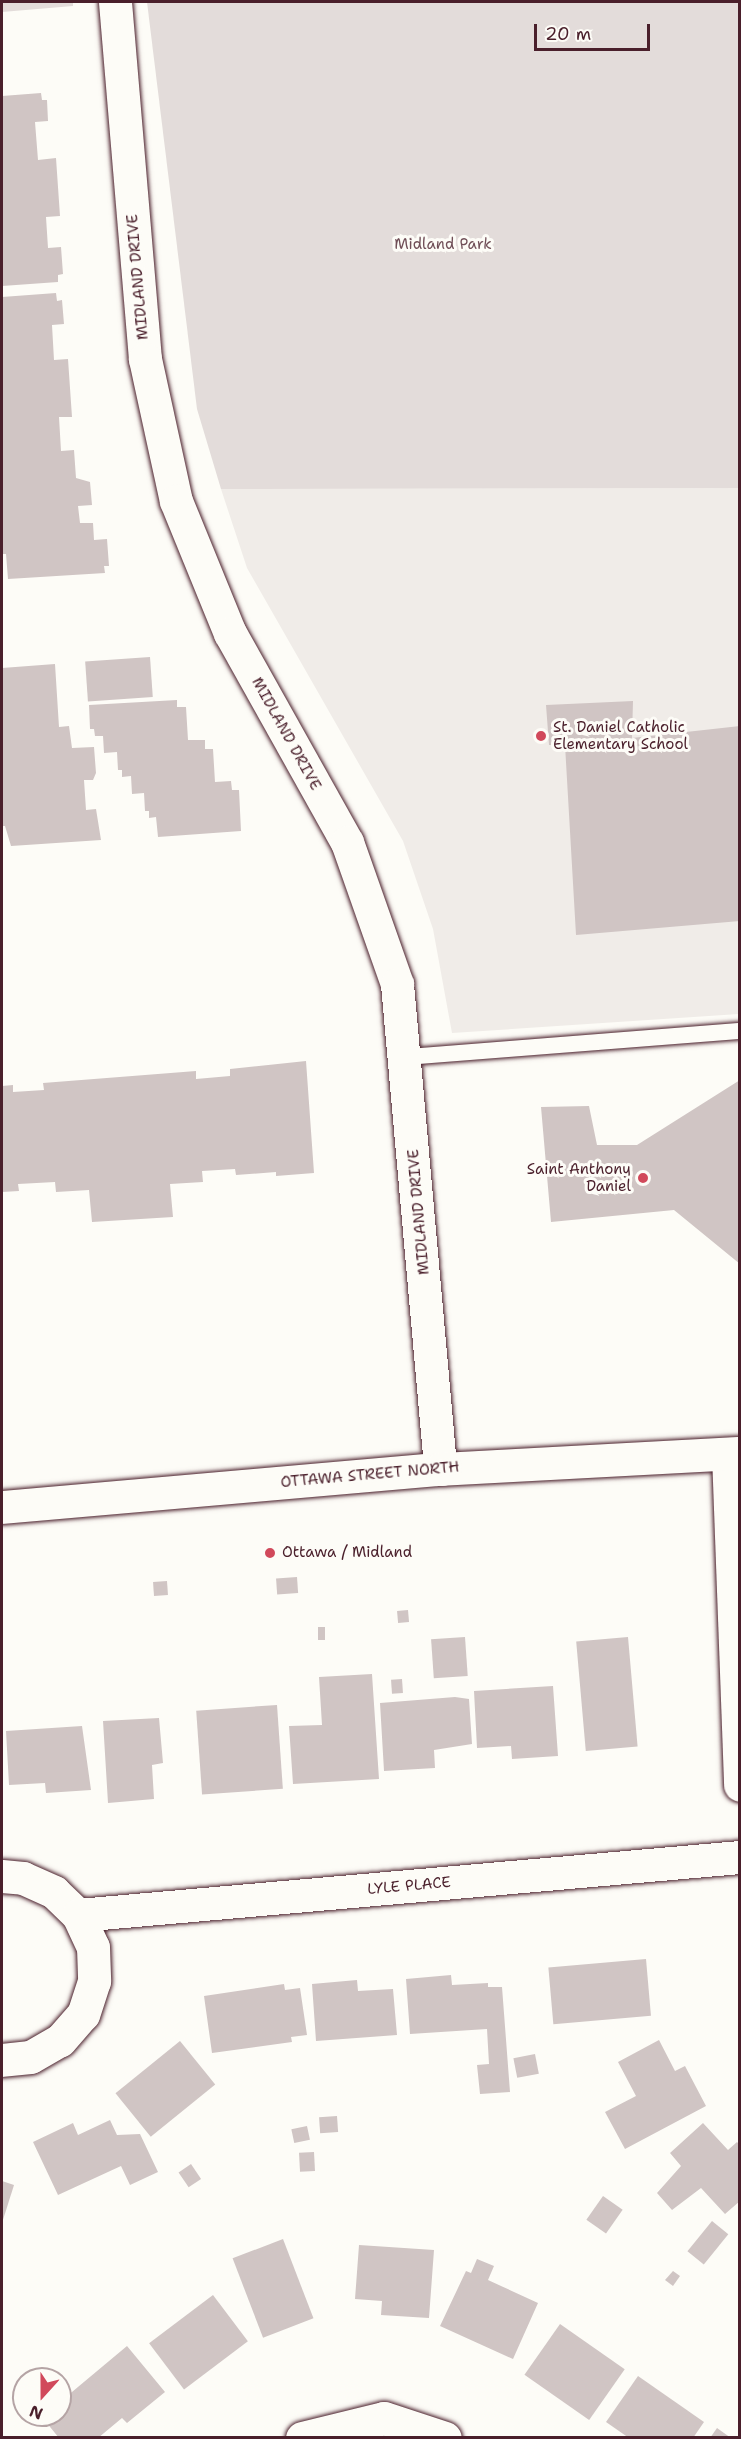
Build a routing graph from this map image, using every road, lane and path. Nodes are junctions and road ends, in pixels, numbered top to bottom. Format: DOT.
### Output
graph roads {
  1 [pos="115,2"];
  2 [pos="740,1032"];
  3 [pos="406,1057"];
  4 [pos="734,1454"];
  5 [pos="440,1469"];
  6 [pos="2,1507"];
  7 [pos="740,1785"];
  8 [pos="740,1857"];
  9 [pos="2,1876"];
  10 [pos="78,1915"];
  11 [pos="2,2060"];
  12 [pos="302,2438"];
  13 [pos="445,2438"];
  1 -- 3 [label="street, MIDLAND DRIVE"];
  2 -- 3 [label="lane"];
  3 -- 5 [label="street, MIDLAND DRIVE"];
  4 -- 5 [label="street, OTTAWA STREET NORTH"];
  4 -- 7 [label="street"];
  5 -- 6 [label="street, OTTAWA STREET NORTH"];
  8 -- 10 [label="street, LYLE PLACE"];
  9 -- 10 [label="street"];
  10 -- 11 [label="street"];
  12 -- 13 [label="street"];
}
